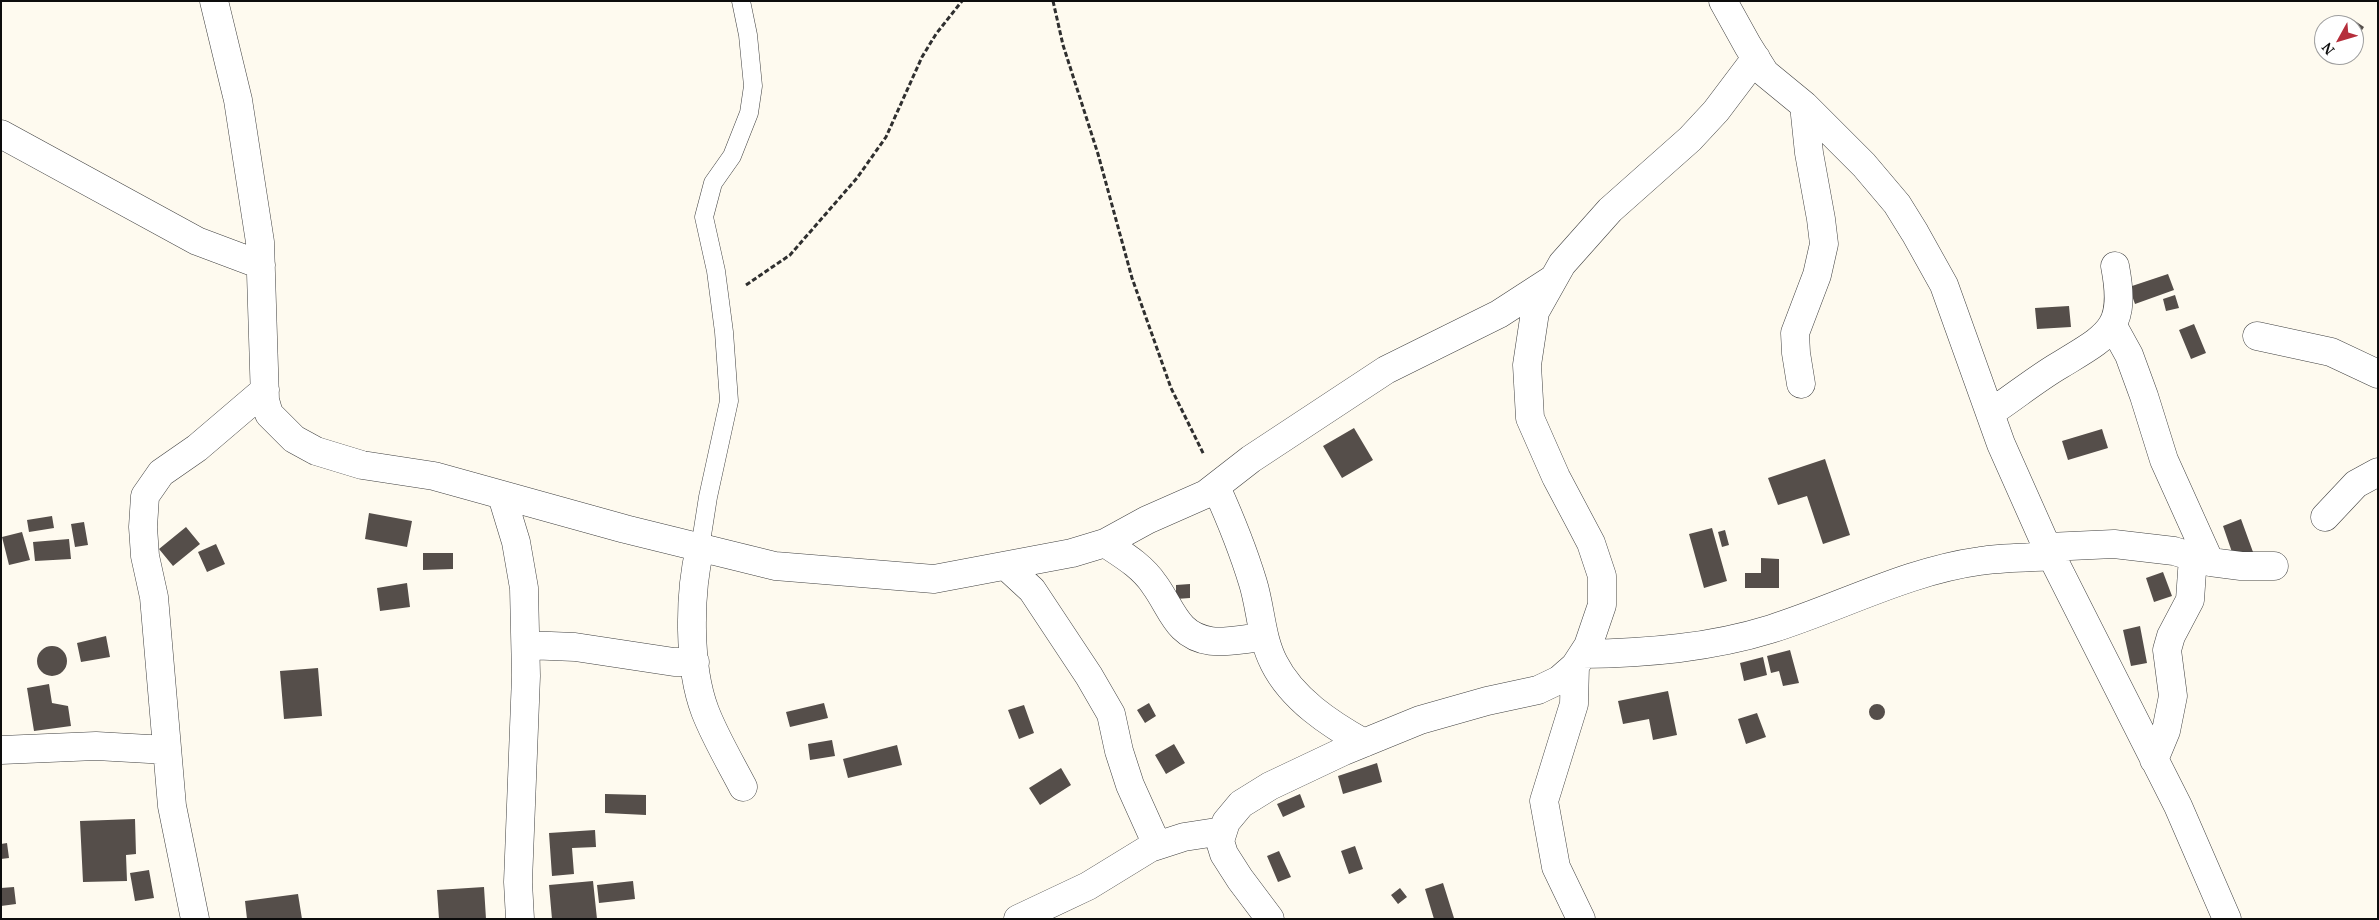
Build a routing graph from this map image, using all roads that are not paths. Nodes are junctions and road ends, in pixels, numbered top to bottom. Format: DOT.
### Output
graph roads {
  1 [pos="214,1"];
  2 [pos="741,1"];
  3 [pos="1723,1"];
  4 [pos="1756,58"];
  5 [pos="1804,105"];
  6 [pos="1,134"];
  7 [pos="261,265"];
  8 [pos="2115,266"];
  9 [pos="1554,279"];
  10 [pos="2113,326"];
  11 [pos="2257,336"];
  12 [pos="2378,374"];
  13 [pos="1801,384"];
  14 [pos="265,390"];
  15 [pos="1990,413"];
  16 [pos="2378,472"];
  17 [pos="1218,486"];
  18 [pos="502,496"];
  19 [pos="2325,516"];
  20 [pos="1105,543"];
  21 [pos="700,548"];
  22 [pos="2050,552"];
  23 [pos="2201,560"];
  24 [pos="1006,566"];
  25 [pos="2274,566"];
  26 [pos="1264,637"];
  27 [pos="526,645"];
  28 [pos="1579,660"];
  29 [pos="695,662"];
  30 [pos="1364,743"];
  31 [pos="1,750"];
  32 [pos="167,750"];
  33 [pos="2154,760"];
  34 [pos="743,787"];
  35 [pos="1223,831"];
  36 [pos="1157,845"];
  37 [pos="195,919"];
  38 [pos="520,919"];
  39 [pos="1018,919"];
  40 [pos="1270,919"];
  41 [pos="1581,919"];
  42 [pos="2227,919"];
  1 -- 7 [label="street"];
  2 -- 21 [label="lane"];
  3 -- 4 [label="street"];
  4 -- 5 [label="street"];
  4 -- 9 [label="street"];
  5 -- 13 [label="street"];
  5 -- 15 [label="street"];
  6 -- 7 [label="street"];
  7 -- 14 [label="street"];
  8 -- 10 [label="street"];
  9 -- 17 [label="street"];
  9 -- 28 [label="street"];
  10 -- 15 [label="street"];
  10 -- 23 [label="street"];
  11 -- 12 [label="street"];
  14 -- 18 [label="street"];
  14 -- 32 [label="street"];
  15 -- 22 [label="street"];
  16 -- 19 [label="street"];
  17 -- 20 [label="street"];
  17 -- 26 [label="street"];
  18 -- 21 [label="street"];
  18 -- 27 [label="street"];
  20 -- 24 [label="street"];
  20 -- 26 [label="street"];
  21 -- 24 [label="street"];
  21 -- 29 [label="street"];
  22 -- 23 [label="street"];
  22 -- 28 [label="street"];
  22 -- 33 [label="street"];
  23 -- 25 [label="street"];
  23 -- 33 [label="street"];
  24 -- 36 [label="street"];
  26 -- 30 [label="street"];
  27 -- 29 [label="street"];
  27 -- 38 [label="street"];
  28 -- 30 [label="street"];
  28 -- 41 [label="street"];
  29 -- 34 [label="street"];
  30 -- 35 [label="street"];
  31 -- 32 [label="street"];
  32 -- 37 [label="street"];
  33 -- 42 [label="street"];
  35 -- 36 [label="street"];
  35 -- 40 [label="street"];
  36 -- 39 [label="street"];
}
